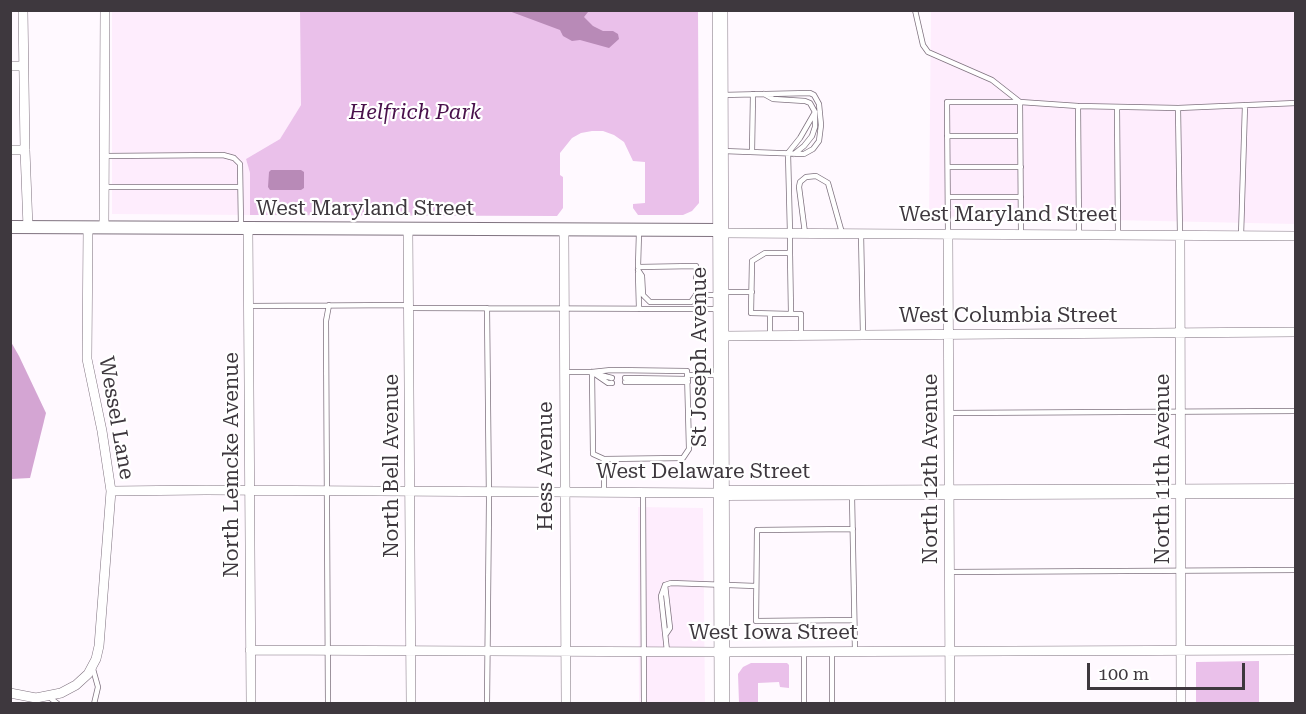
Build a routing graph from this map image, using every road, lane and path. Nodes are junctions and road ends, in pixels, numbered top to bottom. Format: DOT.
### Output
graph roads {
  1 [pos="23,10"];
  2 [pos="105,10"];
  3 [pos="720,10"];
  4 [pos="915,10"];
  5 [pos="10,66"];
  6 [pos="23,66"];
  7 [pos="753,94"];
  8 [pos="764,94"];
  9 [pos="720,95"];
  10 [pos="1020,102"];
  11 [pos="1296,103"];
  12 [pos="1245,105"];
  13 [pos="1078,106"];
  14 [pos="1117,107"];
  15 [pos="1178,108"];
  16 [pos="814,112"];
  17 [pos="947,136"];
  18 [pos="1020,136"];
  19 [pos="10,150"];
  20 [pos="25,150"];
  21 [pos="720,151"];
  22 [pos="752,152"];
  23 [pos="791,153"];
  24 [pos="105,156"];
  25 [pos="948,167"];
  26 [pos="1021,167"];
  27 [pos="105,187"];
  28 [pos="240,187"];
  29 [pos="948,197"];
  30 [pos="1021,197"];
  31 [pos="28,227"];
  32 [pos="88,227"];
  33 [pos="104,227"];
  34 [pos="244,227"];
  35 [pos="10,228"];
  36 [pos="408,229"];
  37 [pos="564,229"];
  38 [pos="639,229"];
  39 [pos="720,231"];
  40 [pos="790,232"];
  41 [pos="805,233"];
  42 [pos="842,233"];
  43 [pos="861,233"];
  44 [pos="948,234"];
  45 [pos="1021,234"];
  46 [pos="1078,234"];
  47 [pos="1118,234"];
  48 [pos="1180,235"];
  49 [pos="1241,236"];
  50 [pos="1296,236"];
  51 [pos="790,253"];
  52 [pos="638,269"];
  53 [pos="752,292"];
  54 [pos="696,295"];
  55 [pos="721,299"];
  56 [pos="329,305"];
  57 [pos="249,306"];
  58 [pos="409,306"];
  59 [pos="487,308"];
  60 [pos="564,309"];
  61 [pos="639,309"];
  62 [pos="770,314"];
  63 [pos="791,314"];
  64 [pos="1296,332"];
  65 [pos="948,333"];
  66 [pos="1180,333"];
  67 [pos="770,334"];
  68 [pos="801,334"];
  69 [pos="863,335"];
  70 [pos="720,336"];
  71 [pos="564,372"];
  72 [pos="592,372"];
  73 [pos="721,375"];
  74 [pos="687,377"];
  75 [pos="612,380"];
  76 [pos="625,380"];
  77 [pos="1180,411"];
  78 [pos="1296,411"];
  79 [pos="949,413"];
  80 [pos="604,459"];
  81 [pos="250,490"];
  82 [pos="111,491"];
  83 [pos="328,491"];
  84 [pos="410,491"];
  85 [pos="1181,491"];
  86 [pos="1296,491"];
  87 [pos="487,492"];
  88 [pos="949,492"];
  89 [pos="564,493"];
  90 [pos="604,493"];
  91 [pos="643,493"];
  92 [pos="722,493"];
  93 [pos="852,493"];
  94 [pos="853,529"];
  95 [pos="1296,570"];
  96 [pos="950,572"];
  97 [pos="1181,572"];
  98 [pos="722,584"];
  99 [pos="756,586"];
  100 [pos="854,620"];
  101 [pos="250,650"];
  102 [pos="328,650"];
  103 [pos="1181,650"];
  104 [pos="1296,650"];
  105 [pos="410,651"];
  106 [pos="488,651"];
  107 [pos="566,651"];
  108 [pos="645,651"];
  109 [pos="667,651"];
  110 [pos="804,651"];
  111 [pos="832,651"];
  112 [pos="855,651"];
  113 [pos="950,651"];
  114 [pos="723,652"];
  115 [pos="93,667"];
  116 [pos="10,693"];
  117 [pos="49,697"];
  118 [pos="58,704"];
  119 [pos="94,704"];
  120 [pos="251,704"];
  121 [pos="328,704"];
  122 [pos="411,704"];
  123 [pos="487,704"];
  124 [pos="566,704"];
  125 [pos="644,704"];
  126 [pos="722,704"];
  127 [pos="804,704"];
  128 [pos="832,704"];
  129 [pos="950,704"];
  130 [pos="1181,704"];
  1 -- 6 [label="street"];
  2 -- 24 [label="street"];
  3 -- 9 [label="main road, St Joseph Avenue"];
  4 -- 10 [label="lane"];
  5 -- 6 [label="street"];
  6 -- 20 [label="street"];
  7 -- 8 [label="lane"];
  7 -- 9 [label="lane"];
  7 -- 22 [label="lane"];
  8 -- 16 [label="lane"];
  8 -- 23 [label="lane"];
  9 -- 21 [label="main road, St Joseph Avenue"];
  10 -- 13 [label="lane"];
  10 -- 17 [label="lane"];
  10 -- 18 [label="lane"];
  11 -- 12 [label="lane"];
  12 -- 15 [label="lane"];
  12 -- 49 [label="lane"];
  13 -- 14 [label="lane"];
  13 -- 46 [label="lane"];
  14 -- 15 [label="lane"];
  14 -- 47 [label="lane"];
  15 -- 48 [label="lane"];
  16 -- 23 [label="lane"];
  16 -- 23 [label="lane"];
  17 -- 18 [label="lane"];
  17 -- 25 [label="lane"];
  18 -- 26 [label="lane"];
  19 -- 20 [label="street"];
  20 -- 31 [label="street"];
  21 -- 22 [label="lane"];
  21 -- 39 [label="main road, St Joseph Avenue"];
  22 -- 23 [label="lane"];
  23 -- 40 [label="lane"];
  24 -- 27 [label="street"];
  24 -- 28 [label="lane"];
  25 -- 26 [label="lane"];
  25 -- 29 [label="lane"];
  26 -- 30 [label="lane"];
  27 -- 28 [label="lane"];
  27 -- 33 [label="street"];
  28 -- 34 [label="lane"];
  29 -- 30 [label="lane"];
  29 -- 44 [label="lane"];
  30 -- 45 [label="lane"];
  31 -- 32 [label="street, West Maryland Street"];
  31 -- 35 [label="street, West Maryland Street"];
  32 -- 33 [label="street, West Maryland Street"];
  32 -- 82 [label="street, Wessel Lane"];
  33 -- 34 [label="street, West Maryland Street"];
  34 -- 36 [label="street, West Maryland Street"];
  34 -- 57 [label="street, North Lemcke Avenue"];
  36 -- 37 [label="street, West Maryland Street"];
  36 -- 58 [label="street, North Bell Avenue"];
  37 -- 38 [label="street, West Maryland Street"];
  37 -- 60 [label="street, Hess Avenue"];
  38 -- 39 [label="street, West Maryland Street"];
  38 -- 52 [label="lane"];
  39 -- 40 [label="street, West Maryland Street"];
  39 -- 55 [label="main road, St Joseph Avenue"];
  40 -- 41 [label="street, West Maryland Street"];
  40 -- 51 [label="lane"];
  41 -- 42 [label="street, West Maryland Street"];
  41 -- 42 [label="lane"];
  42 -- 43 [label="street, West Maryland Street"];
  43 -- 44 [label="street, West Maryland Street"];
  43 -- 69 [label="lane"];
  44 -- 45 [label="street, West Maryland Street"];
  44 -- 65 [label="street, North 12th Avenue"];
  45 -- 46 [label="street, West Maryland Street"];
  46 -- 47 [label="street, West Maryland Street"];
  47 -- 48 [label="street, West Maryland Street"];
  48 -- 49 [label="street, West Maryland Street"];
  48 -- 66 [label="street, North 11th Avenue"];
  49 -- 50 [label="street, West Maryland Street"];
  51 -- 53 [label="lane"];
  51 -- 63 [label="lane"];
  52 -- 54 [label="lane"];
  52 -- 54 [label="lane"];
  52 -- 61 [label="lane"];
  53 -- 55 [label="lane"];
  53 -- 62 [label="lane"];
  54 -- 55 [label="lane"];
  55 -- 61 [label="lane"];
  55 -- 70 [label="main road, St Joseph Avenue"];
  56 -- 57 [label="lane"];
  56 -- 58 [label="lane"];
  56 -- 83 [label="lane"];
  57 -- 81 [label="street, North Lemcke Avenue"];
  58 -- 59 [label="lane"];
  58 -- 84 [label="street, North Bell Avenue"];
  59 -- 60 [label="lane"];
  59 -- 87 [label="lane"];
  60 -- 61 [label="lane"];
  60 -- 71 [label="street, Hess Avenue"];
  62 -- 63 [label="lane"];
  62 -- 67 [label="lane"];
  63 -- 68 [label="lane"];
  64 -- 66 [label="street, West Columbia Street"];
  65 -- 66 [label="street, West Columbia Street"];
  65 -- 69 [label="street, West Columbia Street"];
  65 -- 79 [label="street, North 12th Avenue"];
  66 -- 77 [label="street, North 11th Avenue"];
  67 -- 68 [label="street, West Columbia Street"];
  67 -- 70 [label="street, West Columbia Street"];
  68 -- 69 [label="street, West Columbia Street"];
  70 -- 73 [label="main road, St Joseph Avenue"];
  71 -- 72 [label="lane"];
  71 -- 89 [label="street, Hess Avenue"];
  72 -- 74 [label="lane"];
  72 -- 75 [label="lane"];
  72 -- 80 [label="lane"];
  73 -- 74 [label="lane"];
  73 -- 92 [label="main road, St Joseph Avenue"];
  74 -- 76 [label="lane"];
  74 -- 80 [label="lane"];
  77 -- 78 [label="lane"];
  77 -- 79 [label="lane"];
  77 -- 85 [label="street, North 11th Avenue"];
  79 -- 88 [label="street, North 12th Avenue"];
  80 -- 90 [label="lane"];
  81 -- 82 [label="street, West Delaware Street"];
  81 -- 83 [label="street, West Delaware Street"];
  81 -- 101 [label="street, North Lemcke Avenue"];
  82 -- 115 [label="street, Wessel Lane"];
  83 -- 84 [label="street, West Delaware Street"];
  83 -- 102 [label="lane"];
  84 -- 87 [label="street, West Delaware Street"];
  84 -- 105 [label="street, North Bell Avenue"];
  85 -- 86 [label="main road, West Delaware Street"];
  85 -- 88 [label="main road, West Delaware Street"];
  85 -- 97 [label="street, North 11th Avenue"];
  87 -- 89 [label="street, West Delaware Street"];
  87 -- 106 [label="lane"];
  88 -- 93 [label="main road, West Delaware Street"];
  88 -- 96 [label="street, North 12th Avenue"];
  89 -- 90 [label="street, West Delaware Street"];
  89 -- 107 [label="street, Hess Avenue"];
  90 -- 91 [label="street, West Delaware Street"];
  91 -- 92 [label="street, West Delaware Street"];
  91 -- 108 [label="lane"];
  92 -- 93 [label="main road, West Delaware Street"];
  92 -- 98 [label="main road, St Joseph Avenue"];
  93 -- 94 [label="lane"];
  94 -- 99 [label="lane"];
  94 -- 100 [label="lane"];
  95 -- 97 [label="lane"];
  96 -- 97 [label="lane"];
  96 -- 113 [label="street, North 12th Avenue"];
  97 -- 103 [label="street, North 11th Avenue"];
  98 -- 99 [label="lane"];
  98 -- 109 [label="lane"];
  98 -- 114 [label="main road, St Joseph Avenue"];
  99 -- 100 [label="lane"];
  100 -- 112 [label="lane"];
  101 -- 102 [label="street, West Iowa Street"];
  101 -- 120 [label="street, North Lemcke Avenue"];
  102 -- 105 [label="street, West Iowa Street"];
  102 -- 121 [label="lane"];
  103 -- 104 [label="street, West Iowa Street"];
  103 -- 113 [label="street, West Iowa Street"];
  103 -- 130 [label="street, North 11th Avenue"];
  105 -- 106 [label="street, West Iowa Street"];
  105 -- 122 [label="street, North Bell Avenue"];
  106 -- 107 [label="street, West Iowa Street"];
  106 -- 123 [label="lane"];
  107 -- 108 [label="street, West Iowa Street"];
  107 -- 124 [label="street, Hess Avenue"];
  108 -- 109 [label="street, West Iowa Street"];
  108 -- 125 [label="lane"];
  109 -- 114 [label="street, West Iowa Street"];
  110 -- 111 [label="street, West Iowa Street"];
  110 -- 114 [label="street, West Iowa Street"];
  110 -- 127 [label="lane"];
  111 -- 112 [label="street, West Iowa Street"];
  111 -- 128 [label="lane"];
  112 -- 113 [label="street, West Iowa Street"];
  113 -- 129 [label="street, North 12th Avenue"];
  114 -- 126 [label="main road, St Joseph Avenue"];
  115 -- 117 [label="street"];
  115 -- 119 [label="lane"];
  116 -- 117 [label="street"];
  117 -- 118 [label="lane"];
}
